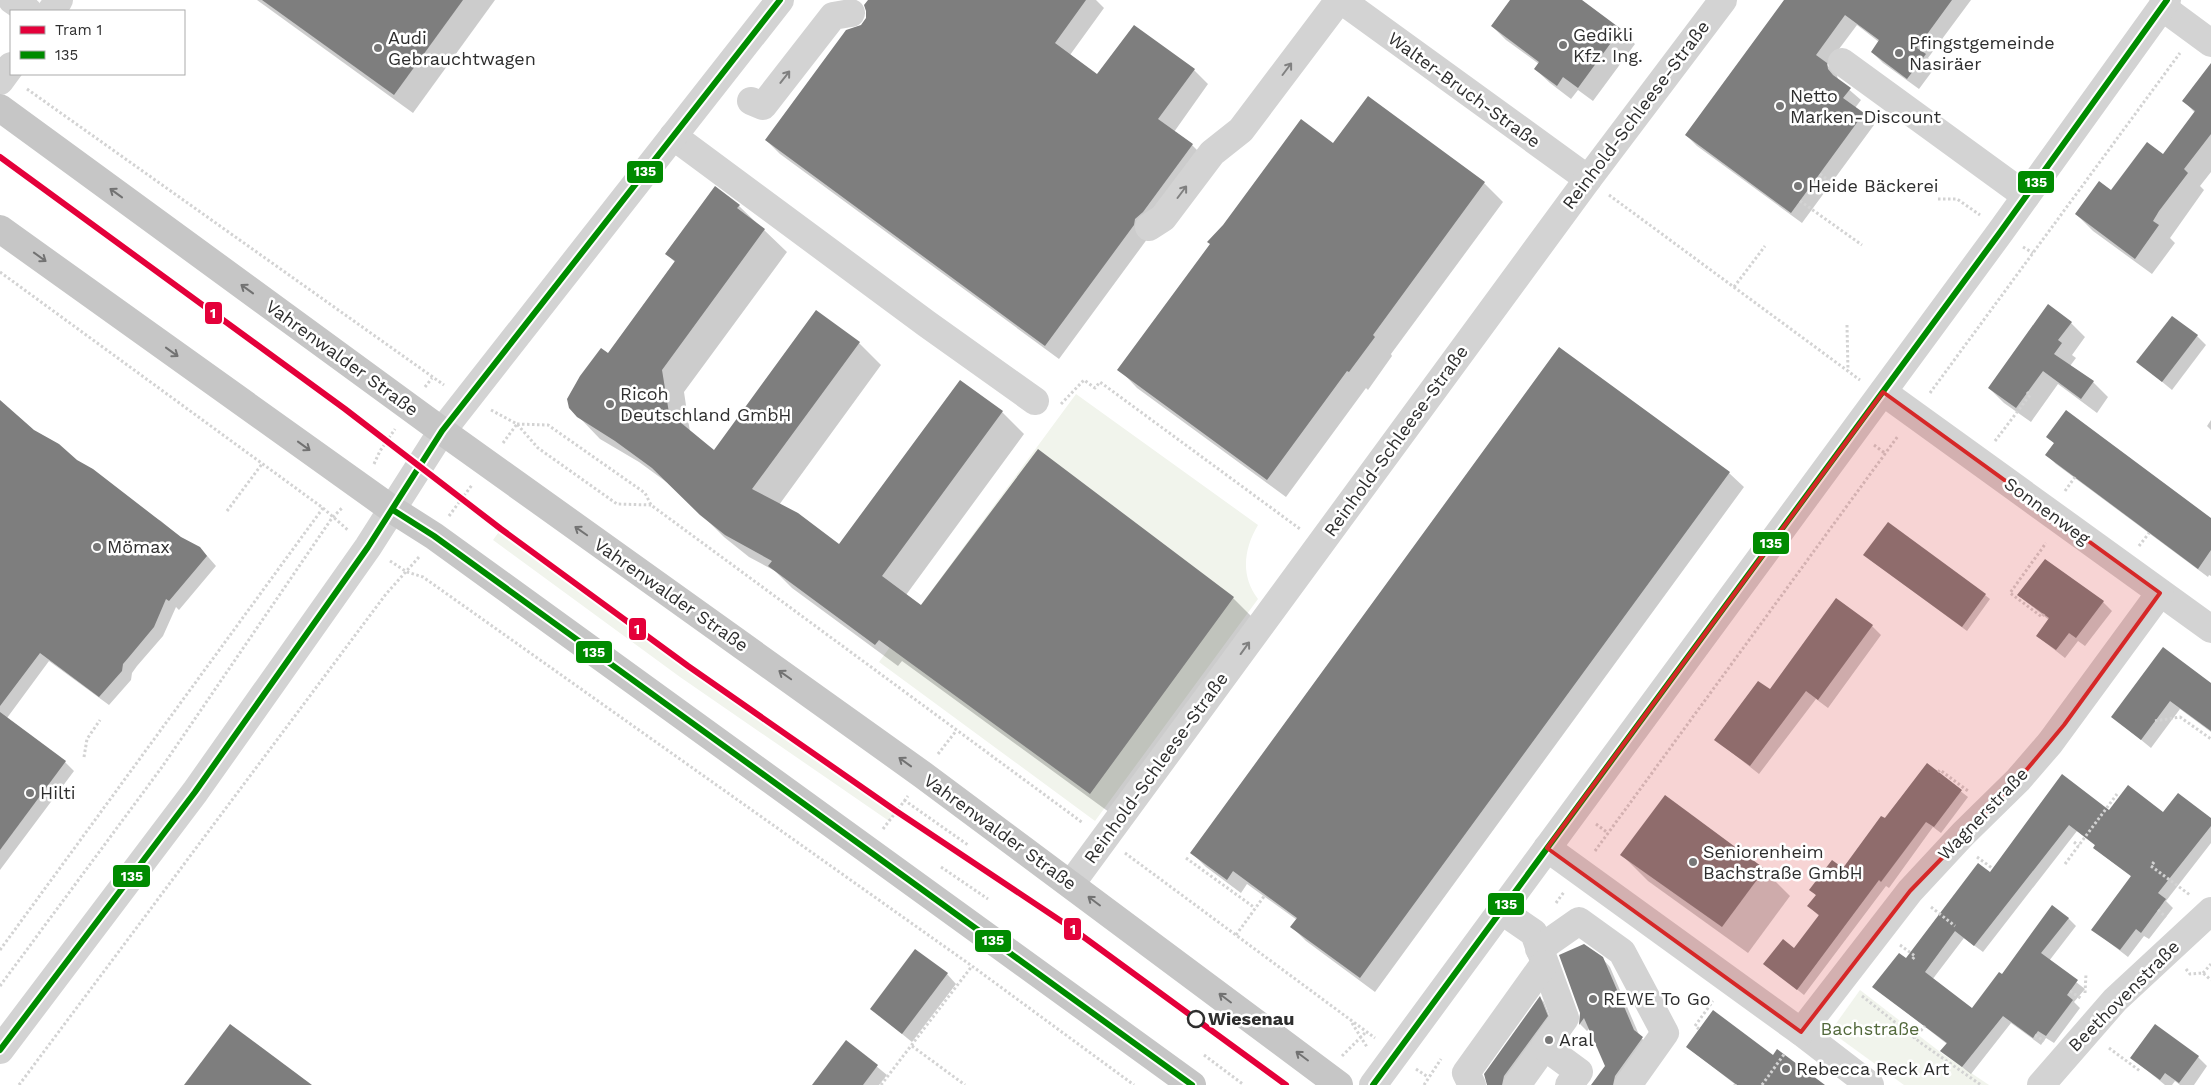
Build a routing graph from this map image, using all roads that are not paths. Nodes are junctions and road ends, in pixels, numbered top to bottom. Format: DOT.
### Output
graph roads {
  1 [pos="12,0"];
  2 [pos="780,0"];
  3 [pos="1340,0"];
  4 [pos="1723,0"];
  5 [pos="2165,3"];
  6 [pos="27,10"];
  7 [pos="851,13"];
  8 [pos="2203,37"];
  9 [pos="1842,62"];
  10 [pos="751,101"];
  11 [pos="0,108"];
  12 [pos="673,136"];
  13 [pos="1588,179"];
  14 [pos="2026,196"];
  15 [pos="1149,227"];
  16 [pos="0,229"];
  17 [pos="1870,390"];
  18 [pos="1035,401"];
  19 [pos="442,431"];
  20 [pos="393,510"];
  21 [pos="2160,593"];
  22 [pos="2211,630"];
  23 [pos="1547,848"];
  24 [pos="1071,884"];
  25 [pos="2202,904"];
  26 [pos="1502,910"];
  27 [pos="1542,957"];
  28 [pos="1795,1039"];
  29 [pos="1545,1047"];
  30 [pos="0,1050"];
  31 [pos="1192,1085"];
  32 [pos="1339,1085"];
  33 [pos="1373,1085"];
  34 [pos="1472,1085"];
  35 [pos="1517,1085"];
  36 [pos="1569,1085"];
  37 [pos="1628,1085"];
  38 [pos="1870,1085"];
  39 [pos="2040,1085"];
  1 -- 6 [label="street"];
  2 -- 12 [label="street"];
  3 -- 13 [label="street, Walter-Bruch-Straße"];
  15 -- 3 [label="street, one-way"];
  4 -- 13 [label="street, Reinhold-Schleese-Straße"];
  5 -- 8 [label="street"];
  5 -- 14 [label="street"];
  10 -- 7 [label="street, one-way"];
  9 -- 14 [label="street"];
  19 -- 11 [label="main road, Vahrenwalder Straße, one-way"];
  12 -- 18 [label="street"];
  12 -- 19 [label="street"];
  24 -- 13 [label="street, Reinhold-Schleese-Straße, one-way"];
  14 -- 17 [label="street"];
  16 -- 20 [label="main road, one-way"];
  17 -- 21 [label="street, Sonnenweg"];
  17 -- 23 [label="street"];
  19 -- 20 [label="street"];
  24 -- 19 [label="main road, Vahrenwalder Straße, one-way"];
  20 -- 30 [label="street"];
  20 -- 31 [label="main road"];
  21 -- 22 [label="street, Sonnenweg"];
  21 -- 28 [label="street, Wagnerstraße"];
  23 -- 26 [label="street"];
  23 -- 28 [label="street"];
  32 -- 24 [label="main road, Vahrenwalder Straße, one-way"];
  25 -- 39 [label="street, Beethovenstraße"];
  26 -- 27 [label="street"];
  26 -- 33 [label="street"];
  27 -- 29 [label="street"];
  27 -- 34 [label="street"];
  27 -- 37 [label="street"];
  28 -- 38 [label="street"];
  29 -- 35 [label="street"];
  29 -- 36 [label="street"];
}
